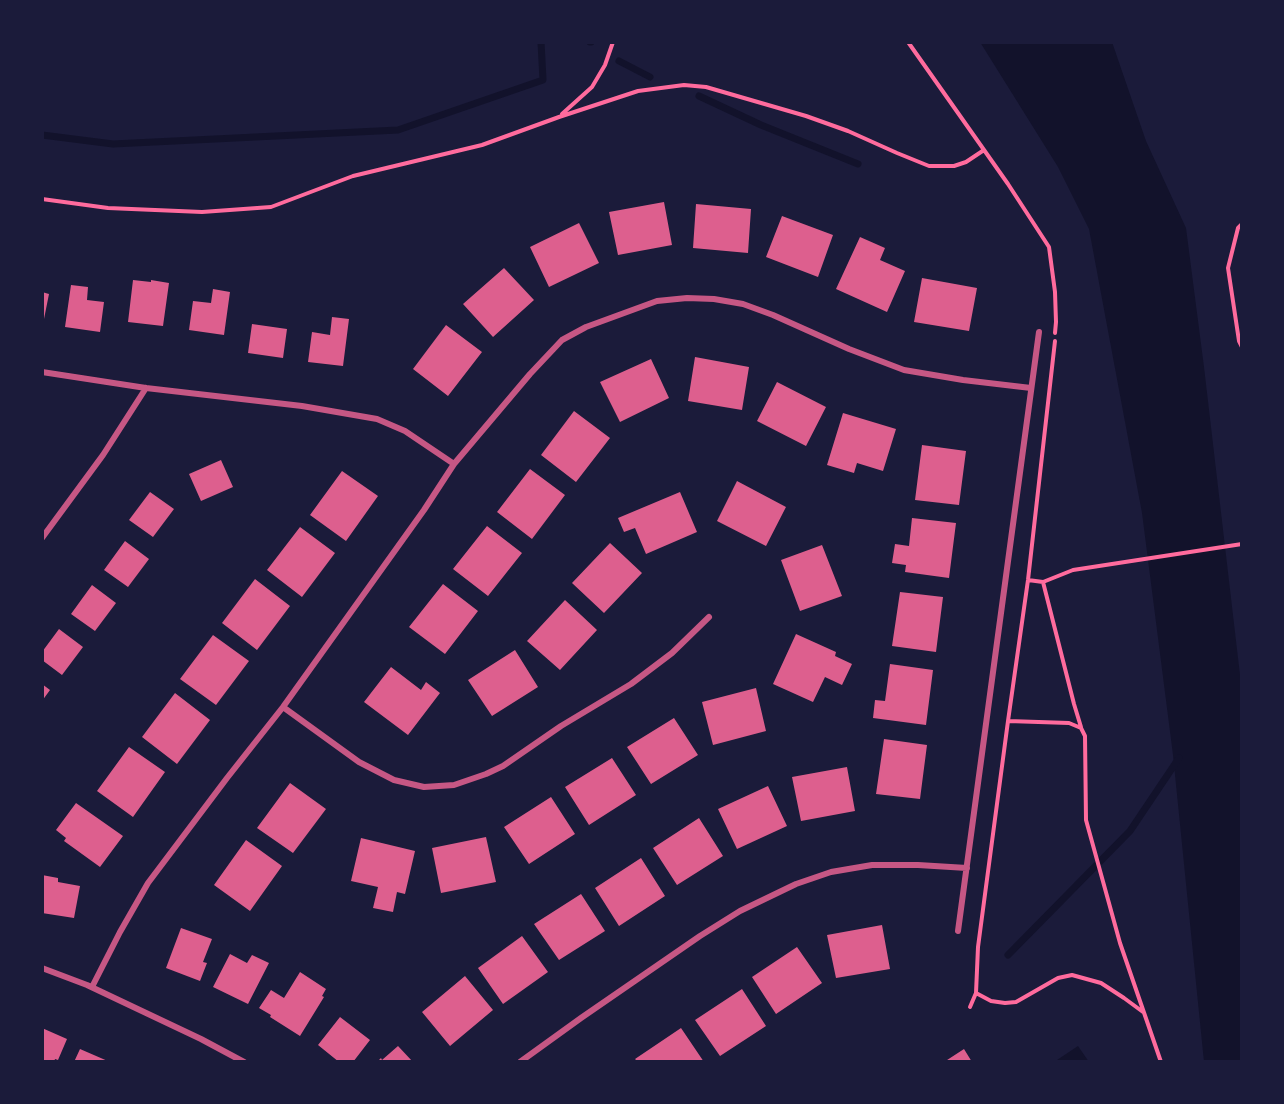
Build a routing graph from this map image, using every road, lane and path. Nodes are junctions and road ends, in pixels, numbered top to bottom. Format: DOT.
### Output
graph roads {
  1 [pos="613,42"];
  2 [pos="908,42"];
  3 [pos="559,117"];
  4 [pos="984,150"];
  5 [pos="42,199"];
  6 [pos="1242,224"];
  7 [pos="1039,332"];
  8 [pos="1242,347"];
  9 [pos="42,372"];
  10 [pos="146,388"];
  11 [pos="1031,388"];
  12 [pos="454,464"];
  13 [pos="42,538"];
  14 [pos="1242,544"];
  15 [pos="1028,580"];
  16 [pos="1043,582"];
  17 [pos="709,618"];
  18 [pos="283,707"];
  19 [pos="1008,721"];
  20 [pos="1081,728"];
  21 [pos="967,868"];
  22 [pos="958,931"];
  23 [pos="42,968"];
  24 [pos="92,987"];
  25 [pos="976,993"];
  26 [pos="970,1007"];
  27 [pos="1143,1013"];
  28 [pos="244,1062"];
  29 [pos="520,1062"];
  30 [pos="1161,1062"];
  1 -- 3 [label="path"];
  2 -- 4 [label="path"];
  3 -- 4 [label="path"];
  3 -- 5 [label="path"];
  4 -- 15 [label="path"];
  6 -- 8 [label="path"];
  7 -- 11 [label="street"];
  9 -- 10 [label="street"];
  10 -- 12 [label="street"];
  10 -- 13 [label="street"];
  11 -- 12 [label="street"];
  11 -- 21 [label="street"];
  12 -- 18 [label="street"];
  14 -- 16 [label="path"];
  15 -- 16 [label="path"];
  15 -- 19 [label="path"];
  16 -- 20 [label="path"];
  17 -- 18 [label="street"];
  18 -- 24 [label="street"];
  19 -- 20 [label="path"];
  19 -- 25 [label="path"];
  20 -- 27 [label="path"];
  21 -- 22 [label="street"];
  21 -- 29 [label="street"];
  23 -- 24 [label="street"];
  24 -- 28 [label="street"];
  25 -- 26 [label="path"];
  25 -- 27 [label="path"];
  27 -- 30 [label="path"];
}
